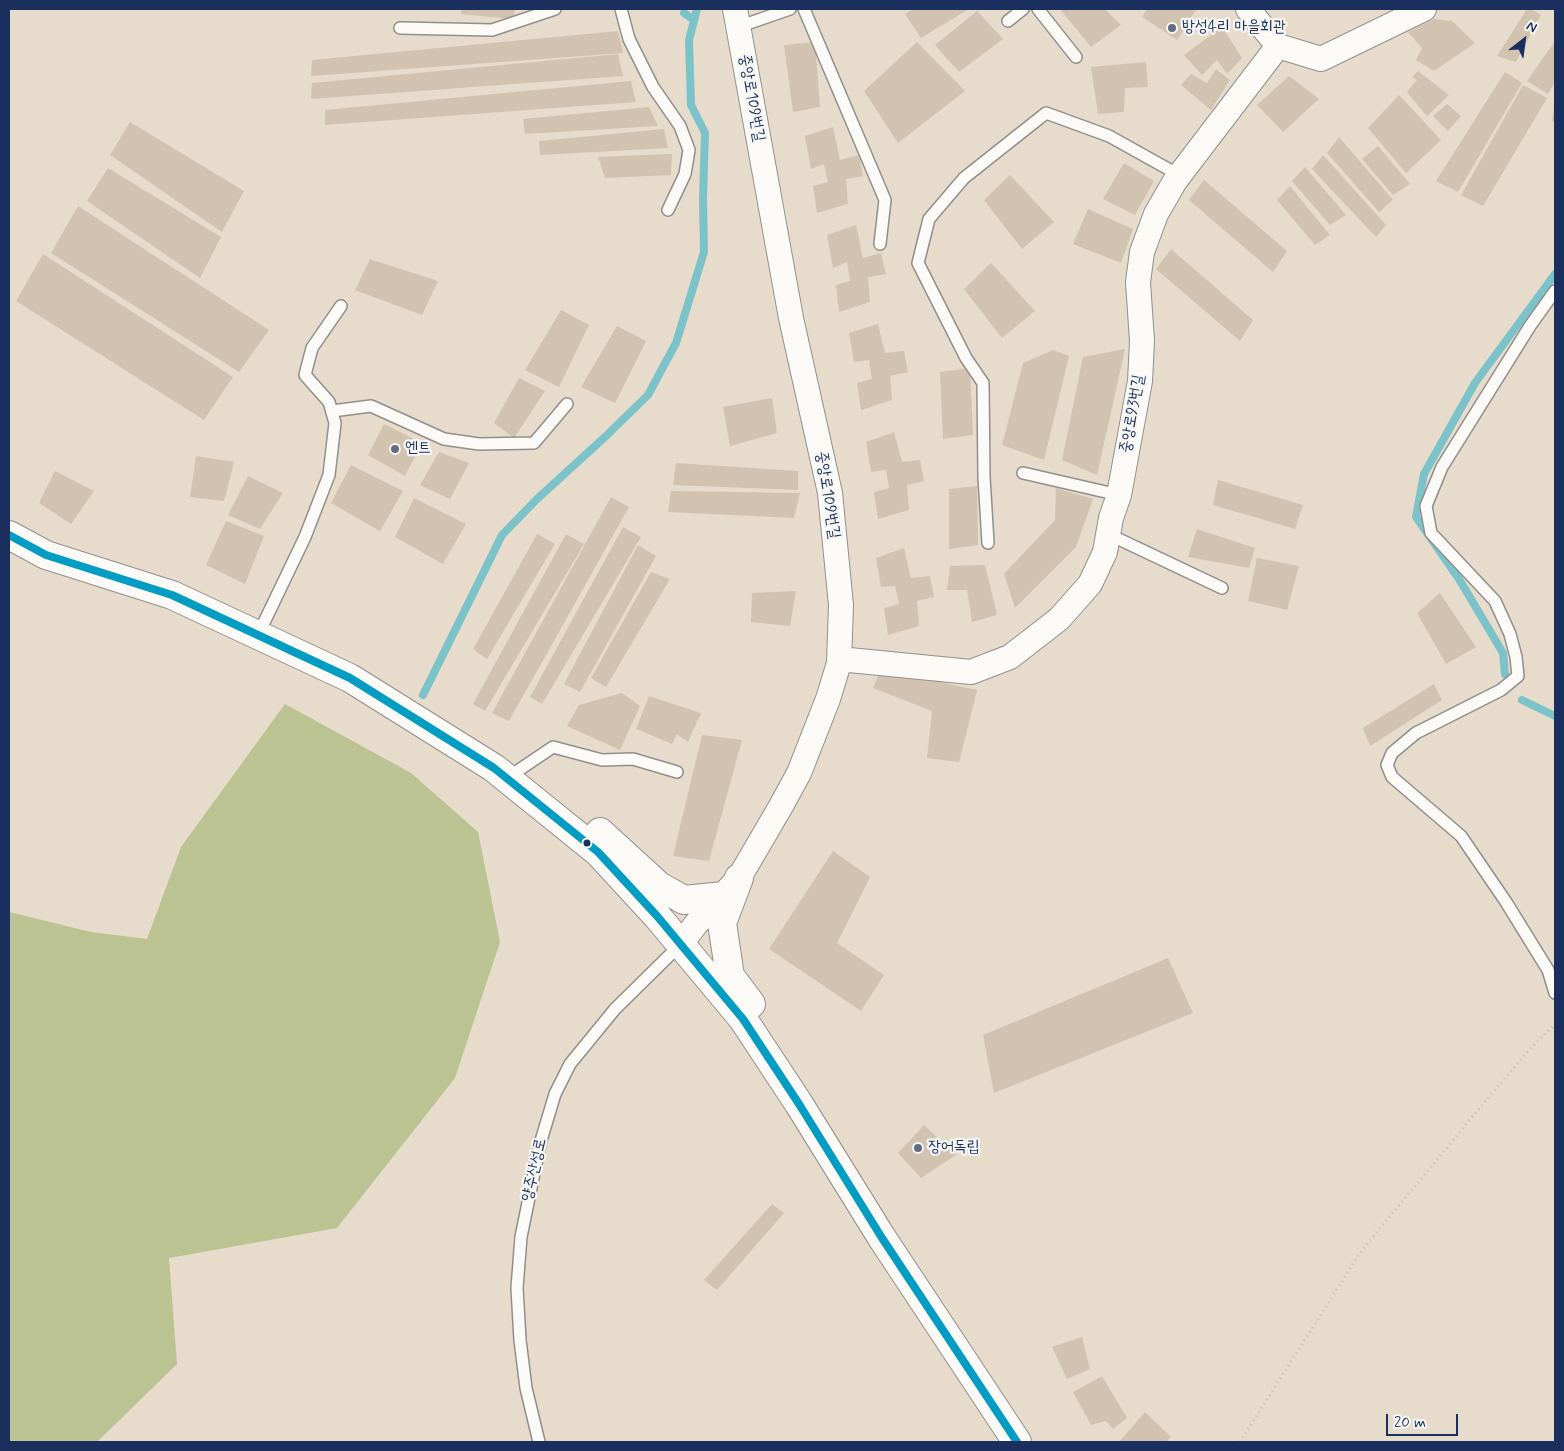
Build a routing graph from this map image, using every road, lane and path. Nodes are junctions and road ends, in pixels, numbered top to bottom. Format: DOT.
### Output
graph roads {
  1 [pos="555,9"];
  2 [pos="621,9"];
  3 [pos="790,9"];
  4 [pos="804,9"];
  5 [pos="1023,9"];
  6 [pos="1038,9"];
  7 [pos="1248,9"];
  8 [pos="1424,9"];
  9 [pos="737,18"];
  10 [pos="1008,21"];
  11 [pos="400,28"];
  12 [pos="1278,46"];
  13 [pos="1076,57"];
  14 [pos="1180,175"];
  15 [pos="668,210"];
  16 [pos="880,244"];
  17 [pos="1555,291"];
  18 [pos="341,306"];
  19 [pos="567,404"];
  20 [pos="332,411"];
  21 [pos="1023,473"];
  22 [pos="1119,495"];
  23 [pos="1108,534"];
  24 [pos="13,541"];
  25 [pos="988,542"];
  26 [pos="1222,588"];
  27 [pos="258,635"];
  28 [pos="839,659"];
  29 [pos="677,772"];
  30 [pos="506,778"];
  31 [pos="529,796"];
  32 [pos="731,887"];
  33 [pos="681,944"];
  34 [pos="1555,993"];
  35 [pos="1555,1024"];
  36 [pos="790,1091"];
  37 [pos="539,1442"];
  38 [pos="1016,1442"];
  39 [pos="1240,1442"];
  1 -- 11 [label="lane"];
  2 -- 15 [label="lane"];
  3 -- 9 [label="lane"];
  4 -- 16 [label="lane"];
  5 -- 10 [label="lane"];
  6 -- 13 [label="lane"];
  7 -- 12 [label="street"];
  8 -- 12 [label="street"];
  9 -- 28 [label="street, 중앙로109번길"];
  12 -- 14 [label="street, 중앙로93번길"];
  14 -- 22 [label="street, 중앙로93번길"];
  14 -- 25 [label="lane"];
  17 -- 34 [label="lane"];
  18 -- 20 [label="lane"];
  19 -- 20 [label="lane"];
  20 -- 27 [label="lane"];
  21 -- 22 [label="lane"];
  22 -- 23 [label="street, 중앙로93번길"];
  23 -- 26 [label="lane"];
  23 -- 28 [label="street, 중앙로93번길"];
  24 -- 27 [label="street"];
  27 -- 30 [label="street"];
  28 -- 32 [label="street, 중앙로109번길"];
  29 -- 30 [label="lane"];
  30 -- 31 [label="street"];
  31 -- 32 [label="street"];
  31 -- 33 [label="street"];
  32 -- 33 [label="street, 중앙로109번길"];
  32 -- 36 [label="street"];
  33 -- 36 [label="street"];
  33 -- 37 [label="lane, 양주산성로"];
  35 -- 39 [label="path"];
  36 -- 38 [label="street"];
}
